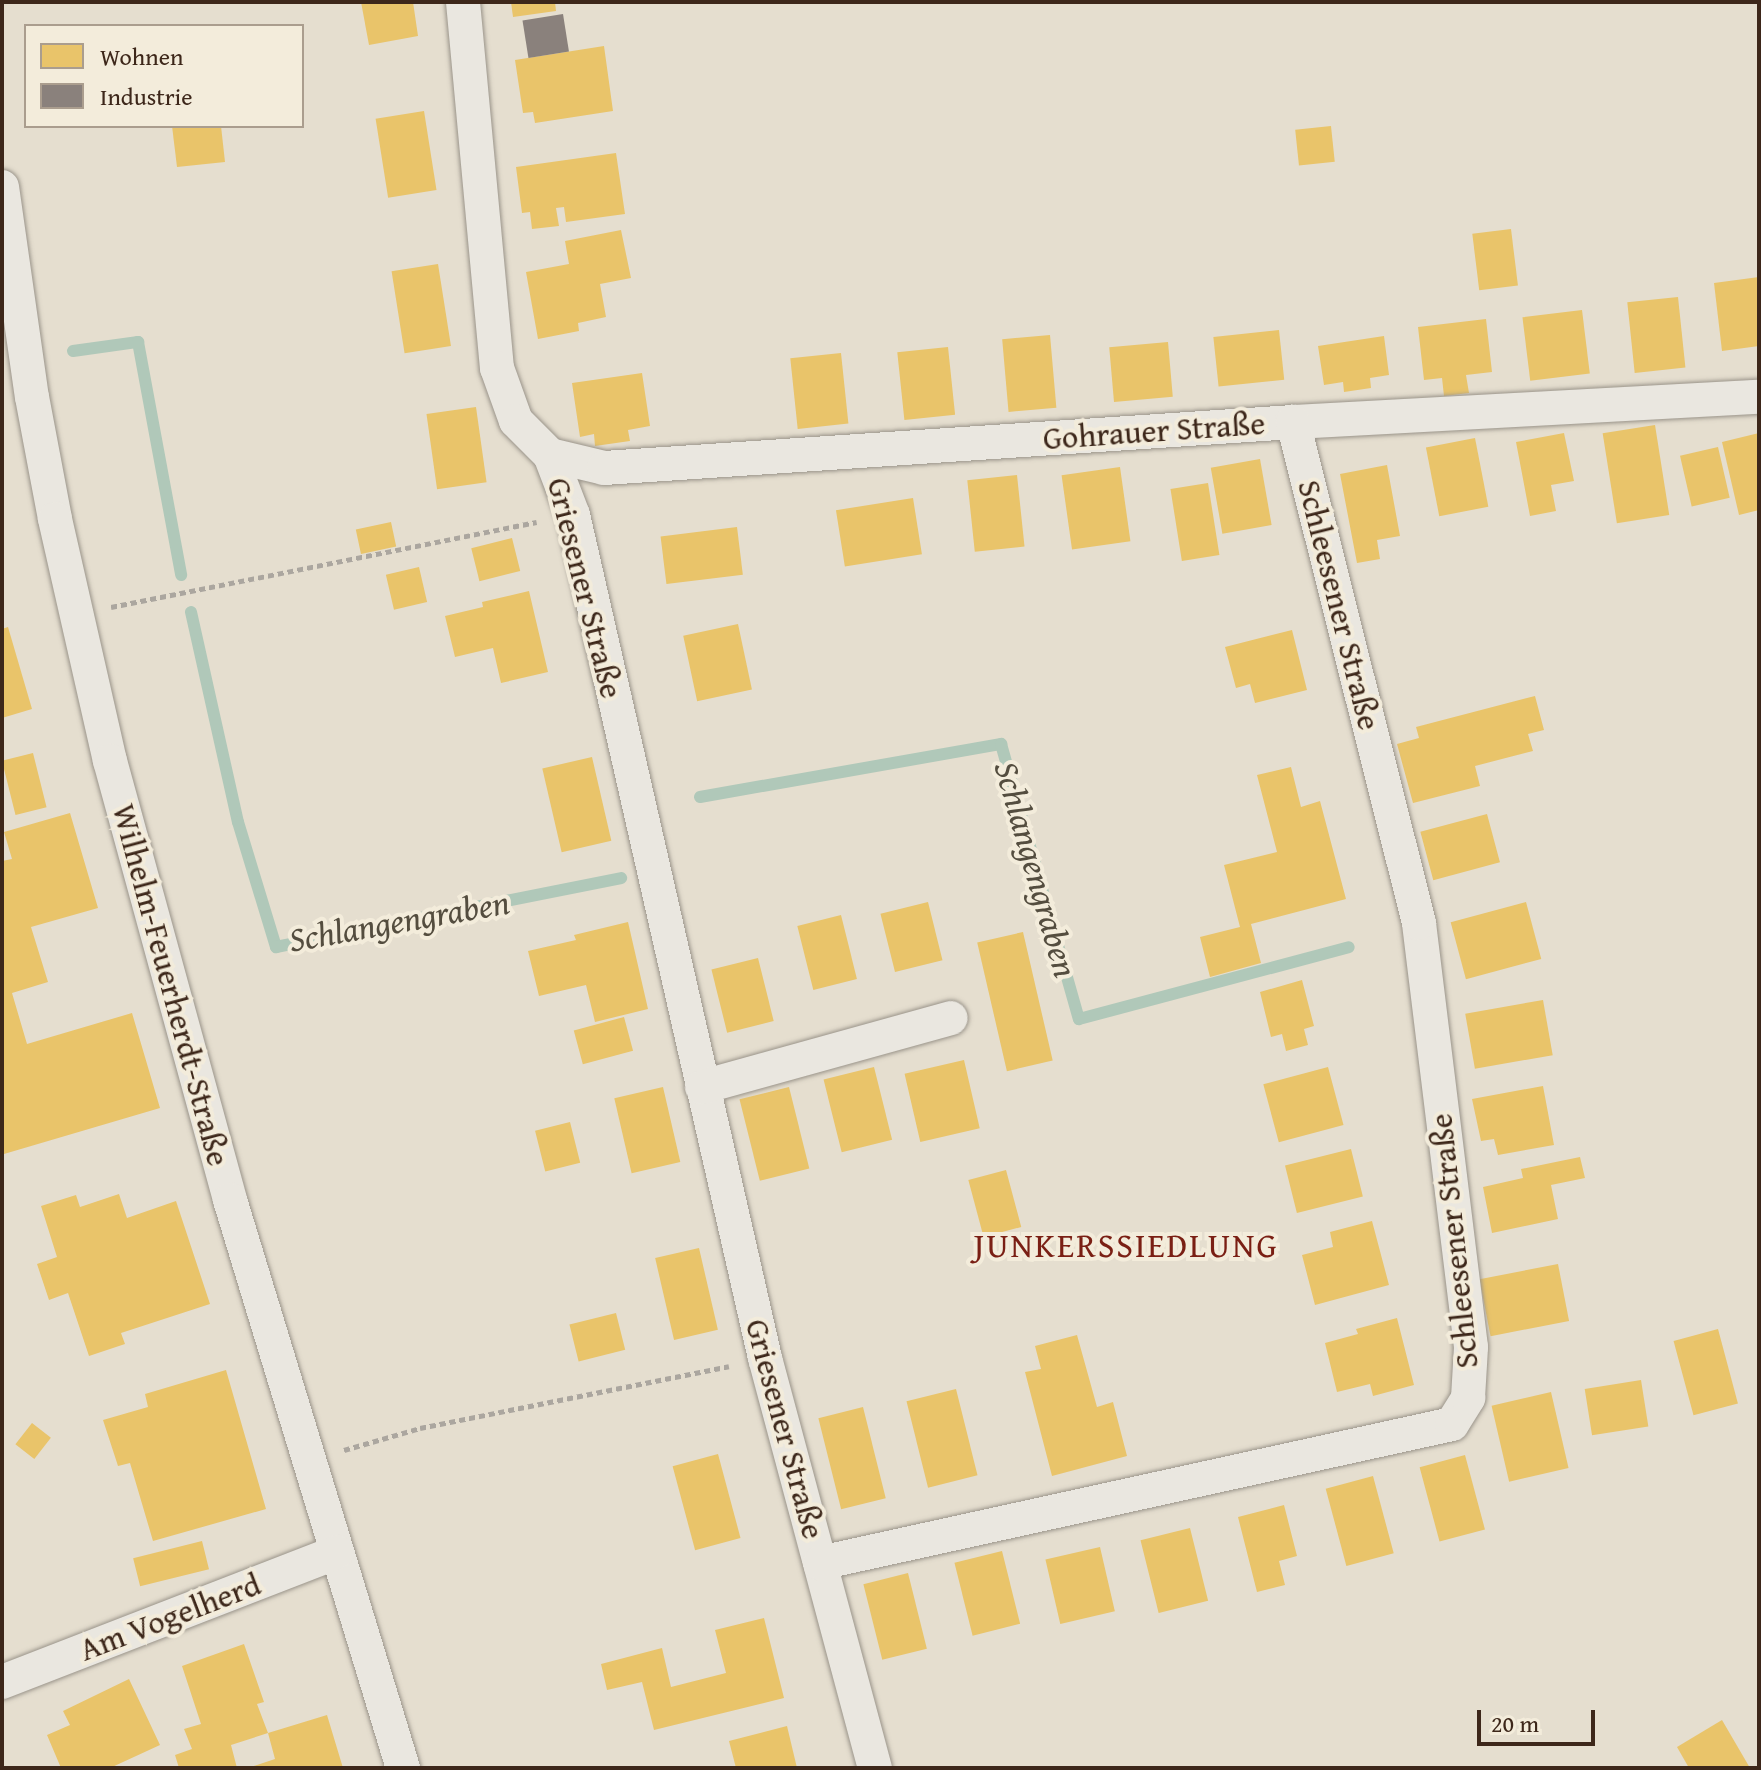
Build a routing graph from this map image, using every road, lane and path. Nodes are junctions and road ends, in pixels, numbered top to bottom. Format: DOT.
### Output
graph roads {
  1 [pos="463,2"];
  2 [pos="2,187"];
  3 [pos="1759,397"];
  4 [pos="1293,422"];
  5 [pos="550,455"];
  6 [pos="573,515"];
  7 [pos="75,614"];
  8 [pos="951,1018"];
  9 [pos="702,1087"];
  10 [pos="765,1358"];
  11 [pos="309,1460"];
  12 [pos="337,1552"];
  13 [pos="820,1563"];
  14 [pos="2,1682"];
  15 [pos="403,1768"];
  16 [pos="875,1768"];
  1 -- 5 [label="street, Griesener Straße"];
  2 -- 7 [label="street, Wilhelm-Feuerherdt-Straße"];
  3 -- 4 [label="street, Gohrauer Straße"];
  4 -- 5 [label="street, Gohrauer Straße"];
  4 -- 13 [label="street, Schleesener Straße"];
  5 -- 6 [label="street, Griesener Straße"];
  6 -- 7 [label="path"];
  6 -- 9 [label="street, Griesener Straße"];
  7 -- 11 [label="street, Wilhelm-Feuerherdt-Straße"];
  8 -- 9 [label="street"];
  9 -- 10 [label="street, Griesener Straße"];
  10 -- 11 [label="path"];
  10 -- 13 [label="street, Griesener Straße"];
  11 -- 12 [label="street, Wilhelm-Feuerherdt-Straße"];
  12 -- 14 [label="street, Am Vogelherd"];
  12 -- 15 [label="street, Wilhelm-Feuerherdt-Straße"];
  13 -- 16 [label="street, Griesener Straße"];
}
